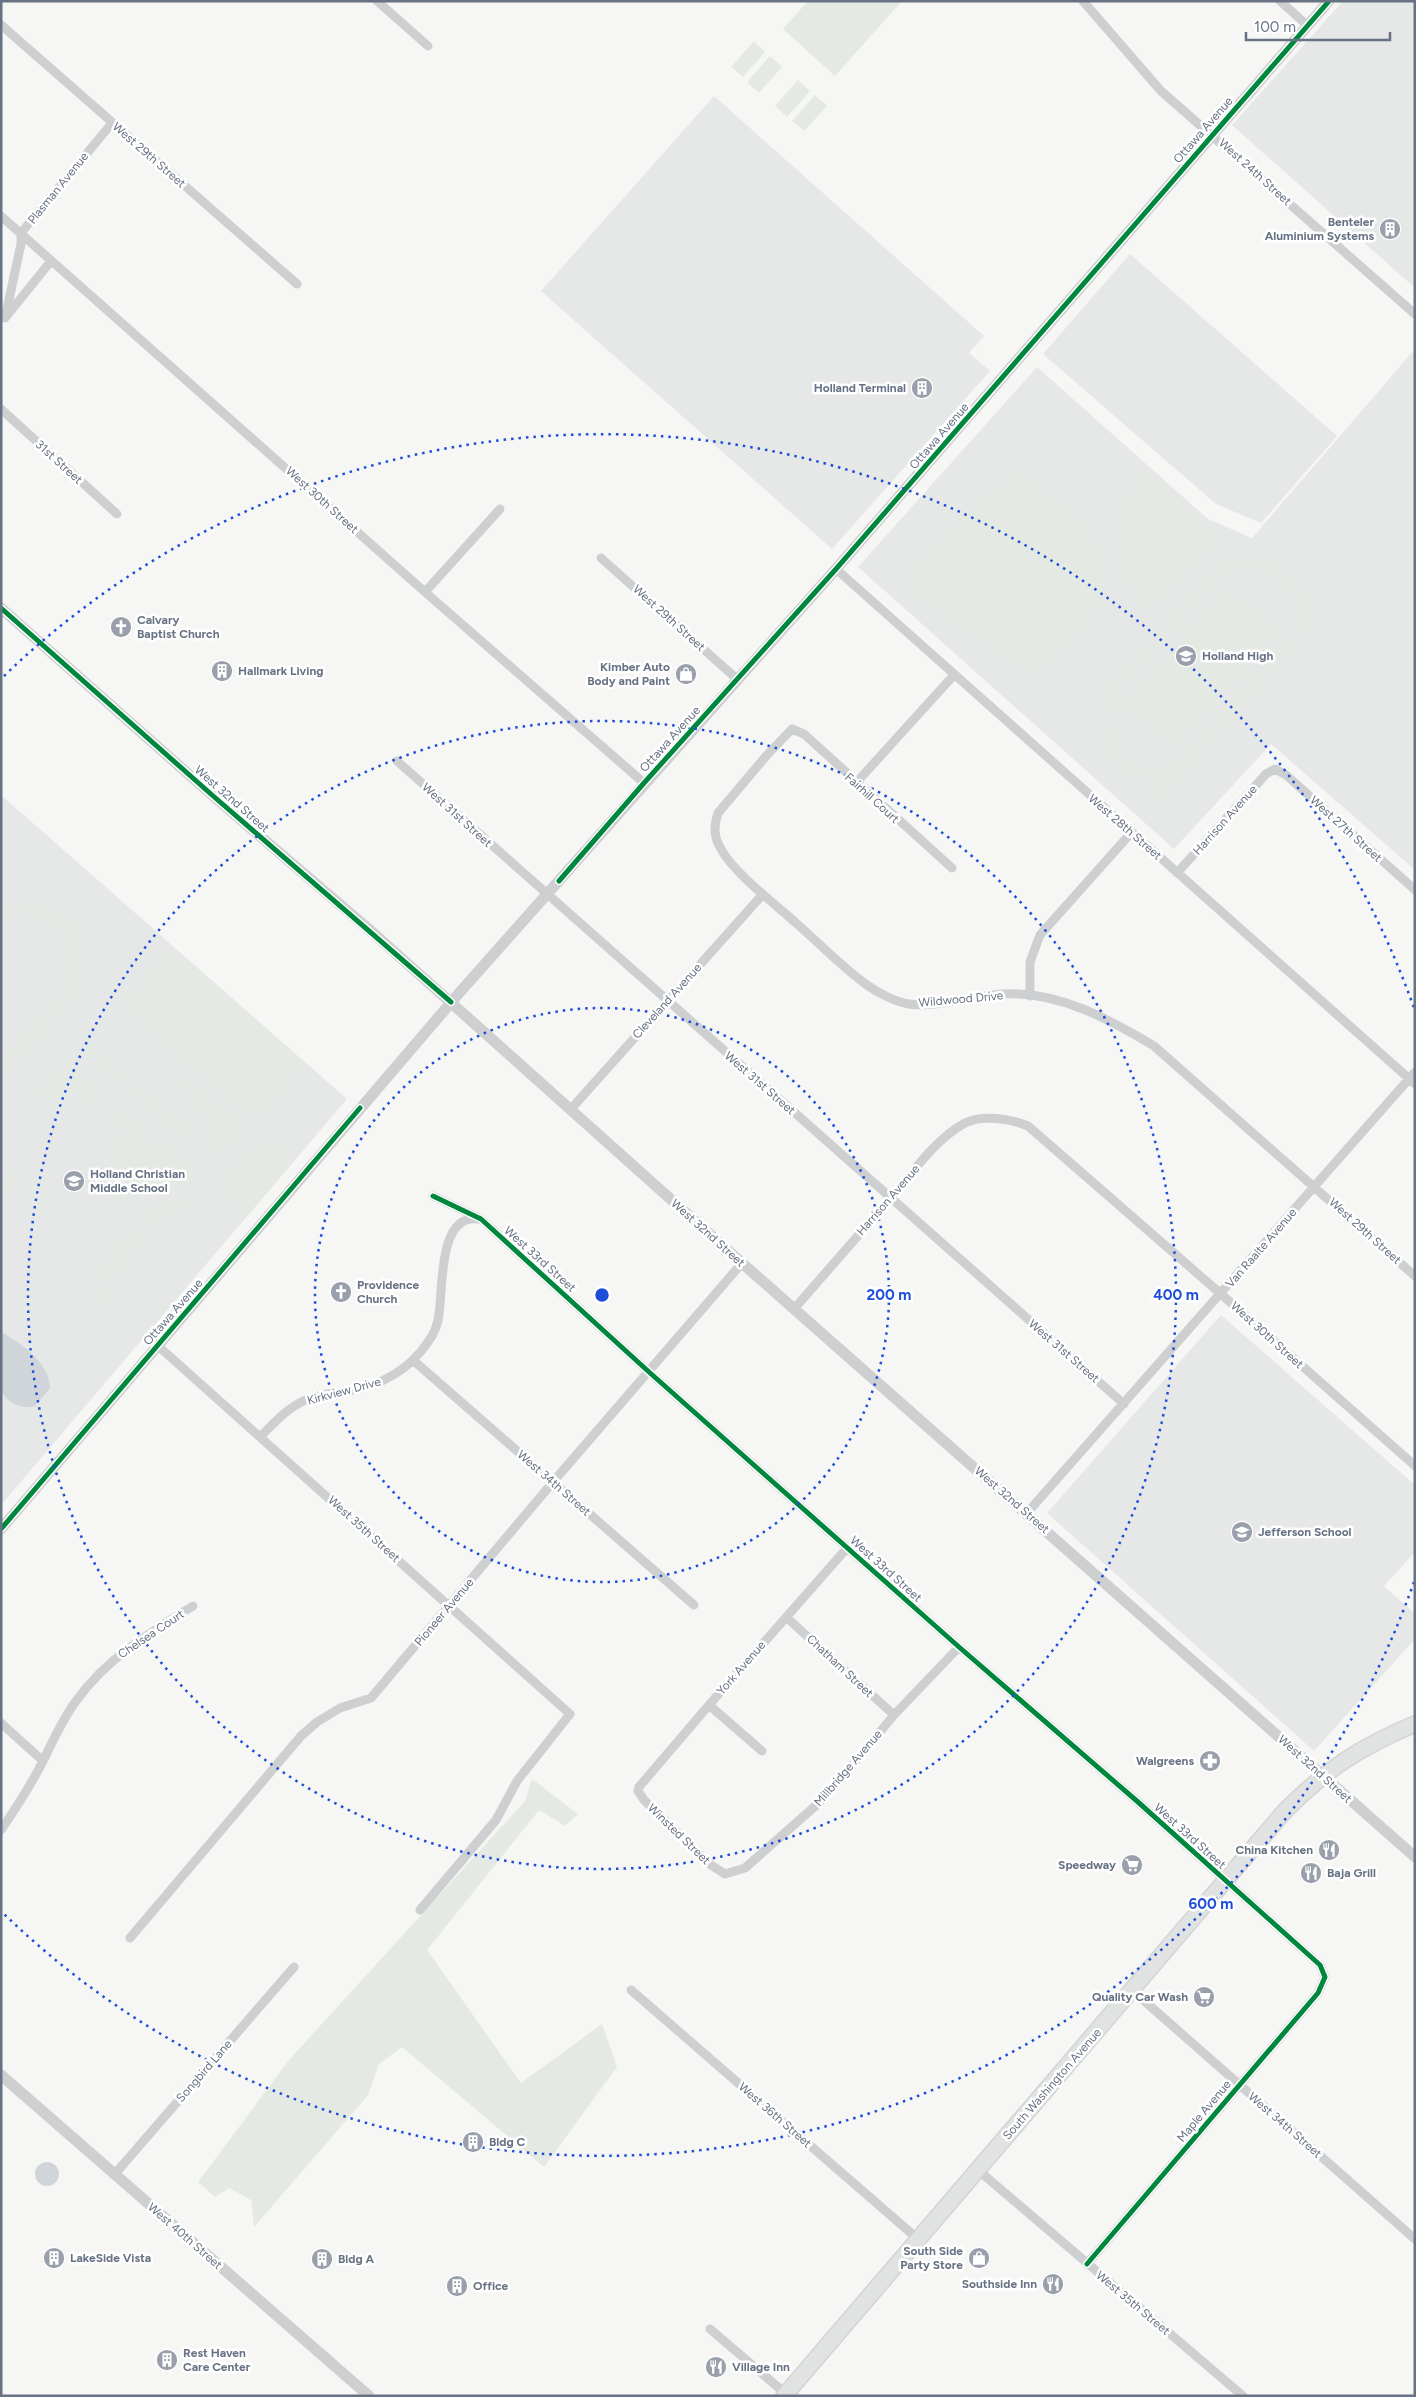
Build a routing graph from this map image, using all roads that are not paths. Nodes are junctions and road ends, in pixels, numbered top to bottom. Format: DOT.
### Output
graph roads {
  1 [pos="377,1"];
  2 [pos="1083,1"];
  3 [pos="1280,1"];
  4 [pos="1330,1"];
  5 [pos="1,24"];
  6 [pos="1308,26"];
  7 [pos="428,46"];
  8 [pos="112,122"];
  9 [pos="1212,134"];
  10 [pos="1,216"];
  11 [pos="21,233"];
  12 [pos="51,261"];
  13 [pos="297,284"];
  14 [pos="1415,314"];
  15 [pos="3,320"];
  16 [pos="1,409"];
  17 [pos="500,509"];
  18 [pos="117,514"];
  19 [pos="601,558"];
  20 [pos="836,569"];
  21 [pos="425,592"];
  22 [pos="1,608"];
  23 [pos="953,676"];
  24 [pos="737,679"];
  25 [pos="792,729"];
  26 [pos="397,761"];
  27 [pos="1276,769"];
  28 [pos="644,783"];
  29 [pos="856,783"];
  30 [pos="1131,832"];
  31 [pos="952,868"];
  32 [pos="1177,873"];
  33 [pos="1415,890"];
  34 [pos="763,894"];
  35 [pos="547,895"];
  36 [pos="1030,996"];
  37 [pos="452,1002"];
  38 [pos="667,1002"];
  39 [pos="1413,1078"];
  40 [pos="571,1108"];
  41 [pos="999,1119"];
  42 [pos="1315,1186"];
  43 [pos="433,1196"];
  44 [pos="891,1198"];
  45 [pos="481,1219"];
  46 [pos="742,1263"];
  47 [pos="1415,1276"];
  48 [pos="1221,1294"];
  49 [pos="794,1309"];
  50 [pos="157,1345"];
  51 [pos="414,1361"];
  52 [pos="649,1372"];
  53 [pos="1124,1404"];
  54 [pos="260,1437"];
  55 [pos="1415,1466"];
  56 [pos="553,1482"];
  57 [pos="1027,1513"];
  58 [pos="1,1529"];
  59 [pos="847,1548"];
  60 [pos="694,1605"];
  61 [pos="193,1606"];
  62 [pos="449,1606"];
  63 [pos="786,1616"];
  64 [pos="959,1647"];
  65 [pos="709,1705"];
  66 [pos="894,1715"];
  67 [pos="1,1723"];
  68 [pos="1415,1724"];
  69 [pos="762,1751"];
  70 [pos="43,1761"];
  71 [pos="1322,1776"];
  72 [pos="638,1791"];
  73 [pos="1,1830"];
  74 [pos="1415,1857"];
  75 [pos="725,1874"];
  76 [pos="1225,1882"];
  77 [pos="420,1910"];
  78 [pos="130,1938"];
  79 [pos="1320,1965"];
  80 [pos="294,1967"];
  81 [pos="631,1990"];
  82 [pos="1133,1991"];
  83 [pos="1,2075"];
  84 [pos="1239,2085"];
  85 [pos="978,2170"];
  86 [pos="114,2175"];
  87 [pos="1415,2239"];
  88 [pos="919,2240"];
  89 [pos="1087,2264"];
  90 [pos="710,2329"];
  91 [pos="785,2395"];
  92 [pos="369,2396"];
  93 [pos="1242,2396"];
  1 -- 7 [label="street"];
  2 -- 9 [label="street, West 24th Street"];
  3 -- 6 [label="street"];
  4 -- 6 [label="street, Ottawa Avenue"];
  5 -- 8 [label="street, West 29th Street"];
  6 -- 9 [label="street, Ottawa Avenue"];
  8 -- 11 [label="street, Plasman Avenue"];
  8 -- 13 [label="street, West 29th Street"];
  9 -- 14 [label="street, West 24th Street"];
  9 -- 20 [label="street, Ottawa Avenue"];
  10 -- 11 [label="street, West 30th Street"];
  11 -- 12 [label="street, West 30th Street"];
  11 -- 15 [label="street, Plasman Avenue"];
  12 -- 15 [label="street, Plasman Avenue"];
  12 -- 21 [label="street, West 30th Street"];
  16 -- 18 [label="street, 31st Street"];
  17 -- 21 [label="street"];
  19 -- 24 [label="street, West 29th Street"];
  20 -- 23 [label="street, West 28th Street"];
  20 -- 24 [label="street, Ottawa Avenue"];
  21 -- 28 [label="street, West 30th Street"];
  22 -- 37 [label="street, West 32nd Street"];
  23 -- 29 [label="street"];
  23 -- 30 [label="street, West 28th Street"];
  24 -- 28 [label="street, Ottawa Avenue"];
  25 -- 29 [label="street, Fairhill Court"];
  25 -- 34 [label="street, Wildwood Drive"];
  26 -- 35 [label="street, West 31st Street"];
  27 -- 32 [label="street, Harrison Avenue"];
  27 -- 33 [label="street, West 27th Street"];
  28 -- 35 [label="street, Ottawa Avenue"];
  29 -- 31 [label="street, Fairhill Court"];
  30 -- 32 [label="street, West 28th Street"];
  30 -- 36 [label="street"];
  32 -- 39 [label="street, West 28th Street"];
  34 -- 36 [label="street, Wildwood Drive"];
  34 -- 38 [label="street, Cleveland Avenue"];
  35 -- 37 [label="street, Ottawa Avenue"];
  35 -- 38 [label="street, West 31st Street"];
  36 -- 42 [label="street, Wildwood Drive"];
  37 -- 40 [label="street, West 32nd Street"];
  37 -- 50 [label="street, Ottawa Avenue"];
  38 -- 40 [label="street, Cleveland Avenue"];
  38 -- 44 [label="street, West 31st Street"];
  39 -- 42 [label="street, Van Raalte Avenue"];
  40 -- 46 [label="street, West 32nd Street"];
  41 -- 44 [label="street, Harrison Avenue"];
  41 -- 48 [label="street, West 30th Street"];
  42 -- 47 [label="street, West 29th Street"];
  42 -- 48 [label="street, Van Raalte Avenue"];
  43 -- 45 [label="street, West 33rd Street"];
  44 -- 49 [label="street, Harrison Avenue"];
  44 -- 53 [label="street, West 31st Street"];
  45 -- 51 [label="street, Kirkview Drive"];
  45 -- 52 [label="street, West 33rd Street"];
  46 -- 49 [label="street, West 32nd Street"];
  46 -- 52 [label="street, Pioneer Avenue"];
  48 -- 53 [label="street, Van Raalte Avenue"];
  48 -- 55 [label="street, West 30th Street"];
  49 -- 57 [label="street, West 32nd Street"];
  50 -- 54 [label="street, West 35th Street"];
  50 -- 58 [label="street, Ottawa Avenue"];
  51 -- 54 [label="street, Kirkview Drive"];
  51 -- 56 [label="street, West 34th Street"];
  52 -- 56 [label="street, Pioneer Avenue"];
  52 -- 59 [label="street, West 33rd Street"];
  53 -- 57 [label="street, Van Raalte Avenue"];
  54 -- 62 [label="street, West 35th Street"];
  56 -- 60 [label="street, West 34th Street"];
  56 -- 62 [label="street, Pioneer Avenue"];
  57 -- 71 [label="street, West 32nd Street"];
  59 -- 63 [label="street, York Avenue"];
  59 -- 64 [label="street, West 33rd Street"];
  61 -- 70 [label="street, Chelsea Court"];
  62 -- 77 [label="street, West 35th Street"];
  62 -- 78 [label="street, Pioneer Avenue"];
  63 -- 65 [label="street, York Avenue"];
  63 -- 66 [label="street, Chatham Street"];
  64 -- 66 [label="street, Millbridge Avenue"];
  64 -- 76 [label="street, West 33rd Street"];
  65 -- 69 [label="street"];
  65 -- 72 [label="street, York Avenue"];
  66 -- 75 [label="street, Millbridge Avenue"];
  67 -- 70 [label="street"];
  68 -- 71 [label="main road, South Washington Avenue"];
  70 -- 73 [label="street, Chelsea Court"];
  71 -- 74 [label="street, West 32nd Street"];
  71 -- 76 [label="main road, South Washington Avenue"];
  72 -- 75 [label="street, Winsted Street"];
  76 -- 79 [label="street, West 33rd Street"];
  76 -- 82 [label="main road, South Washington Avenue"];
  79 -- 84 [label="street, Maple Avenue"];
  80 -- 86 [label="street, Songbird Lane"];
  81 -- 88 [label="street, West 36th Street"];
  82 -- 84 [label="street, West 34th Street"];
  82 -- 85 [label="main road, South Washington Avenue"];
  83 -- 86 [label="street, West 40th Street"];
  84 -- 87 [label="street, West 34th Street"];
  84 -- 89 [label="street, Maple Avenue"];
  85 -- 88 [label="main road, South Washington Avenue"];
  85 -- 89 [label="street, West 35th Street"];
  86 -- 92 [label="street, West 40th Street"];
  88 -- 91 [label="main road, South Washington Avenue"];
  89 -- 93 [label="street, West 35th Street"];
  90 -- 91 [label="street"];
}
